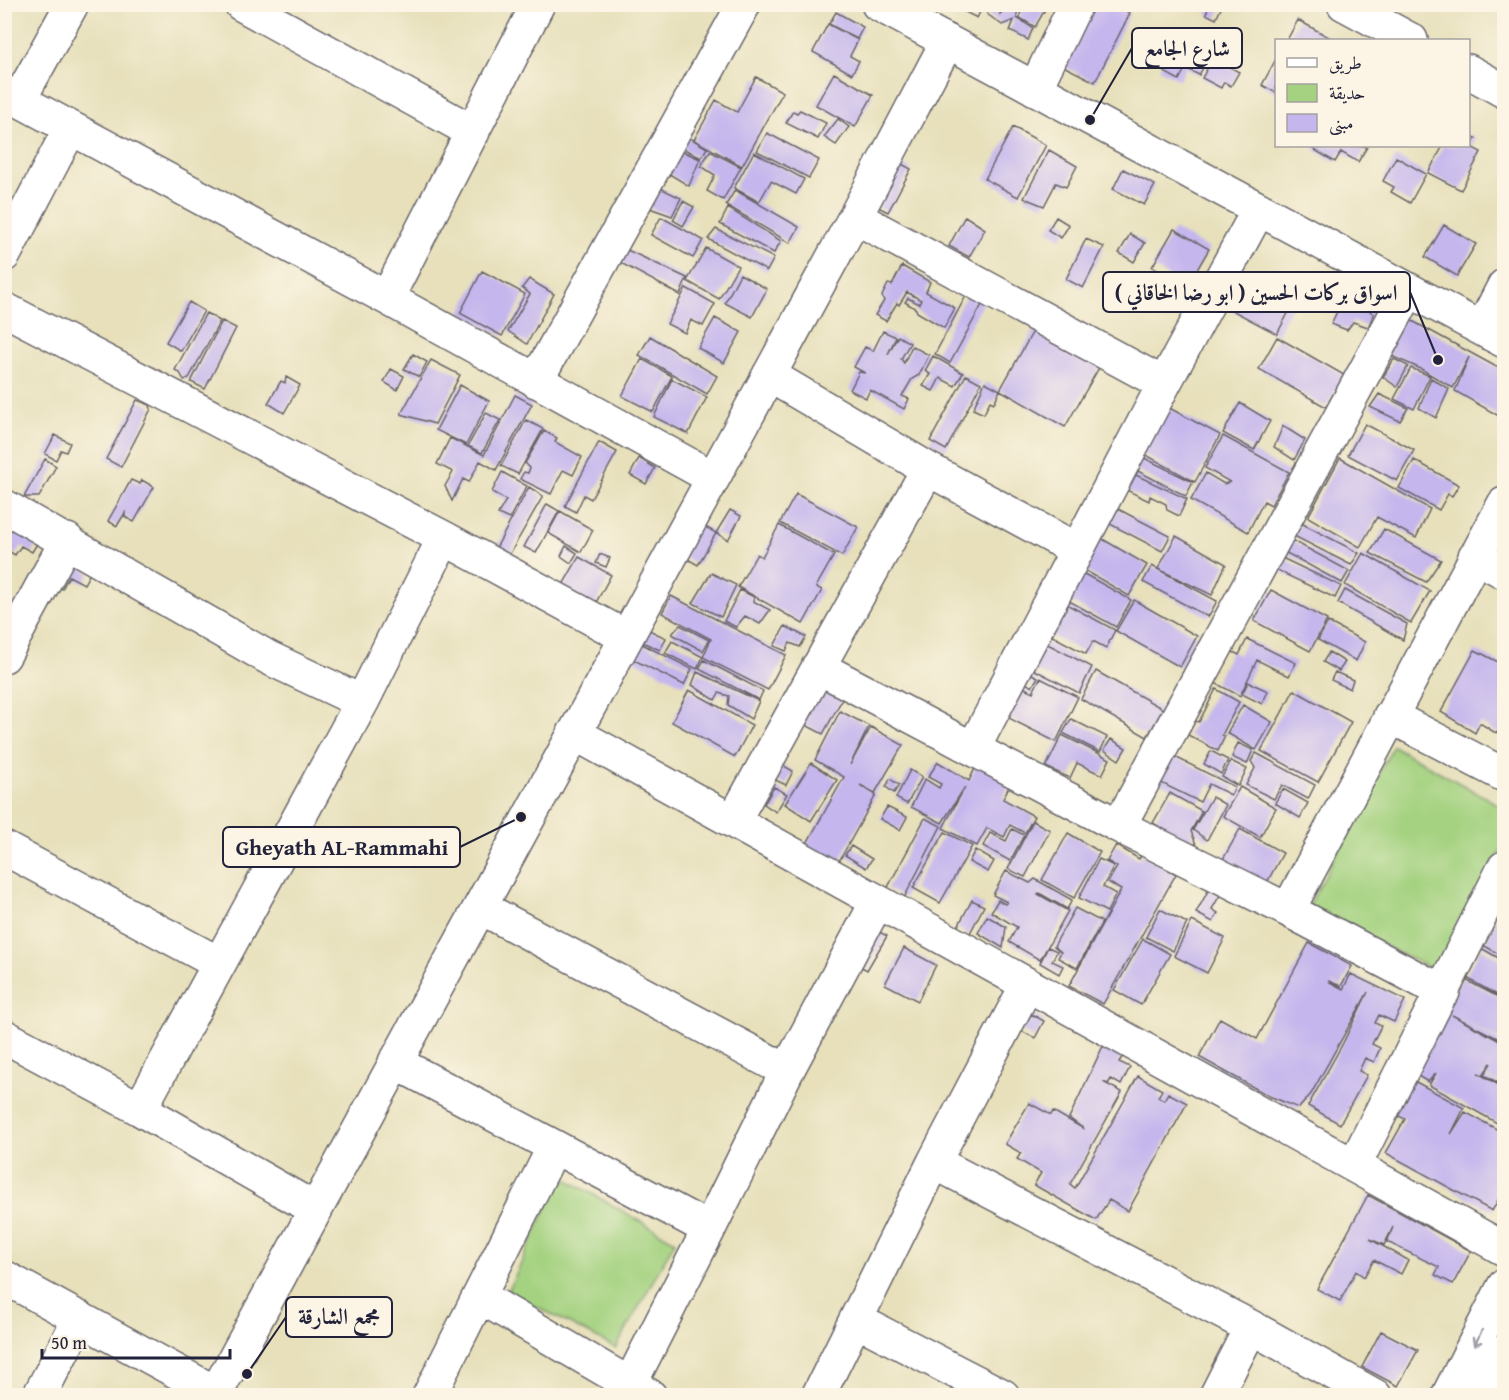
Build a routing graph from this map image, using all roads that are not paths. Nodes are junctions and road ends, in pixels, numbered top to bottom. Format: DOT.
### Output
graph roads {
  1 [pos="72,4"];
  2 [pos="241,4"];
  3 [pos="538,4"];
  4 [pos="744,4"];
  5 [pos="878,4"];
  6 [pos="1076,4"];
  7 [pos="1360,8"];
  8 [pos="1410,39"];
  9 [pos="947,42"];
  10 [pos="1470,72"];
  11 [pos="1035,89"];
  12 [pos="1504,91"];
  13 [pos="12,96"];
  14 [pos="70,129"];
  15 [pos="473,132"];
  16 [pos="1259,209"];
  17 [pos="855,217"];
  18 [pos="4,255"];
  19 [pos="1504,286"];
  20 [pos="1409,290"];
  21 [pos="387,298"];
  22 [pos="4,309"];
  23 [pos="1493,335"];
  24 [pos="769,375"];
  25 [pos="536,381"];
  26 [pos="1164,384"];
  27 [pos="928,469"];
  28 [pos="713,478"];
  29 [pos="1504,504"];
  30 [pos="4,506"];
  31 [pos="444,538"];
  32 [pos="67,540"];
  33 [pos="1077,550"];
  34 [pos="1475,556"];
  35 [pos="1504,572"];
  36 [pos="626,637"];
  37 [pos="4,656"];
  38 [pos="818,667"];
  39 [pos="362,702"];
  40 [pos="1390,716"];
  41 [pos="574,733"];
  42 [pos="973,749"];
  43 [pos="1504,775"];
  44 [pos="734,820"];
  45 [pos="1119,826"];
  46 [pos="4,848"];
  47 [pos="1504,868"];
  48 [pos="877,902"];
  49 [pos="480,907"];
  50 [pos="1288,910"];
  51 [pos="218,963"];
  52 [pos="1027,985"];
  53 [pos="1443,992"];
  54 [pos="4,1036"];
  55 [pos="395,1062"];
  56 [pos="787,1071"];
  57 [pos="140,1109"];
  58 [pos="554,1147"];
  59 [pos="934,1162"];
  60 [pos="1354,1166"];
  61 [pos="315,1209"];
  62 [pos="709,1229"];
  63 [pos="1504,1249"];
  64 [pos="4,1277"];
  65 [pos="1504,1286"];
  66 [pos="480,1296"];
  67 [pos="80,1318"];
  68 [pos="856,1320"];
  69 [pos="1251,1327"];
  70 [pos="1504,1352"];
  71 [pos="640,1390"];
  72 [pos="218,1394"];
  73 [pos="39,1395"];
  74 [pos="429,1395"];
  75 [pos="818,1395"];
  76 [pos="1003,1395"];
  77 [pos="1216,1395"];
  78 [pos="1375,1395"];
  79 [pos="1448,1395"];
  80 [pos="1481,1395"];
  1 -- 13 [label="street"];
  2 -- 15 [label="street"];
  3 -- 15 [label="street"];
  4 -- 25 [label="street"];
  5 -- 9 [label="street"];
  6 -- 11 [label="street"];
  7 -- 8 [label="street"];
  9 -- 11 [label="street"];
  9 -- 17 [label="street"];
  10 -- 12 [label="street"];
  11 -- 16 [label="street"];
  13 -- 14 [label="street"];
  14 -- 18 [label="street"];
  14 -- 21 [label="street"];
  15 -- 21 [label="street"];
  16 -- 20 [label="street"];
  16 -- 26 [label="street"];
  17 -- 24 [label="street"];
  17 -- 26 [label="street"];
  19 -- 23 [label="street"];
  20 -- 23 [label="street"];
  20 -- 45 [label="street"];
  21 -- 25 [label="street"];
  22 -- 31 [label="street"];
  24 -- 27 [label="street"];
  24 -- 28 [label="street"];
  25 -- 28 [label="street"];
  26 -- 33 [label="street"];
  27 -- 33 [label="street"];
  27 -- 38 [label="street"];
  28 -- 36 [label="street"];
  29 -- 34 [label="street"];
  30 -- 32 [label="street"];
  31 -- 36 [label="street"];
  31 -- 39 [label="street"];
  32 -- 37 [label="street"];
  32 -- 39 [label="street"];
  33 -- 42 [label="street"];
  34 -- 35 [label="street"];
  34 -- 40 [label="street"];
  36 -- 41 [label="street"];
  38 -- 42 [label="street"];
  38 -- 44 [label="street"];
  39 -- 51 [label="street"];
  40 -- 43 [label="street"];
  40 -- 50 [label="street"];
  41 -- 44 [label="street"];
  41 -- 49 [label="street"];
  42 -- 45 [label="street"];
  44 -- 48 [label="street"];
  45 -- 50 [label="street"];
  46 -- 51 [label="street"];
  47 -- 53 [label="street"];
  48 -- 52 [label="street"];
  48 -- 56 [label="street"];
  49 -- 55 [label="street"];
  49 -- 56 [label="street"];
  50 -- 53 [label="street"];
  51 -- 57 [label="street"];
  52 -- 59 [label="street"];
  52 -- 60 [label="street"];
  53 -- 60 [label="street"];
  54 -- 57 [label="street"];
  55 -- 58 [label="street"];
  55 -- 61 [label="street"];
  56 -- 62 [label="street"];
  57 -- 61 [label="street"];
  58 -- 62 [label="street"];
  58 -- 66 [label="street"];
  59 -- 68 [label="street"];
  59 -- 69 [label="street"];
  60 -- 63 [label="street"];
  61 -- 72 [label="street"];
  62 -- 71 [label="street"];
  64 -- 67 [label="street"];
  65 -- 79 [label="street, one-way"];
  66 -- 71 [label="street"];
  66 -- 74 [label="street"];
  67 -- 72 [label="street"];
  67 -- 73 [label="street"];
  68 -- 75 [label="street"];
  68 -- 76 [label="street"];
  69 -- 77 [label="street"];
  69 -- 78 [label="street"];
  70 -- 80 [label="street"];
}
